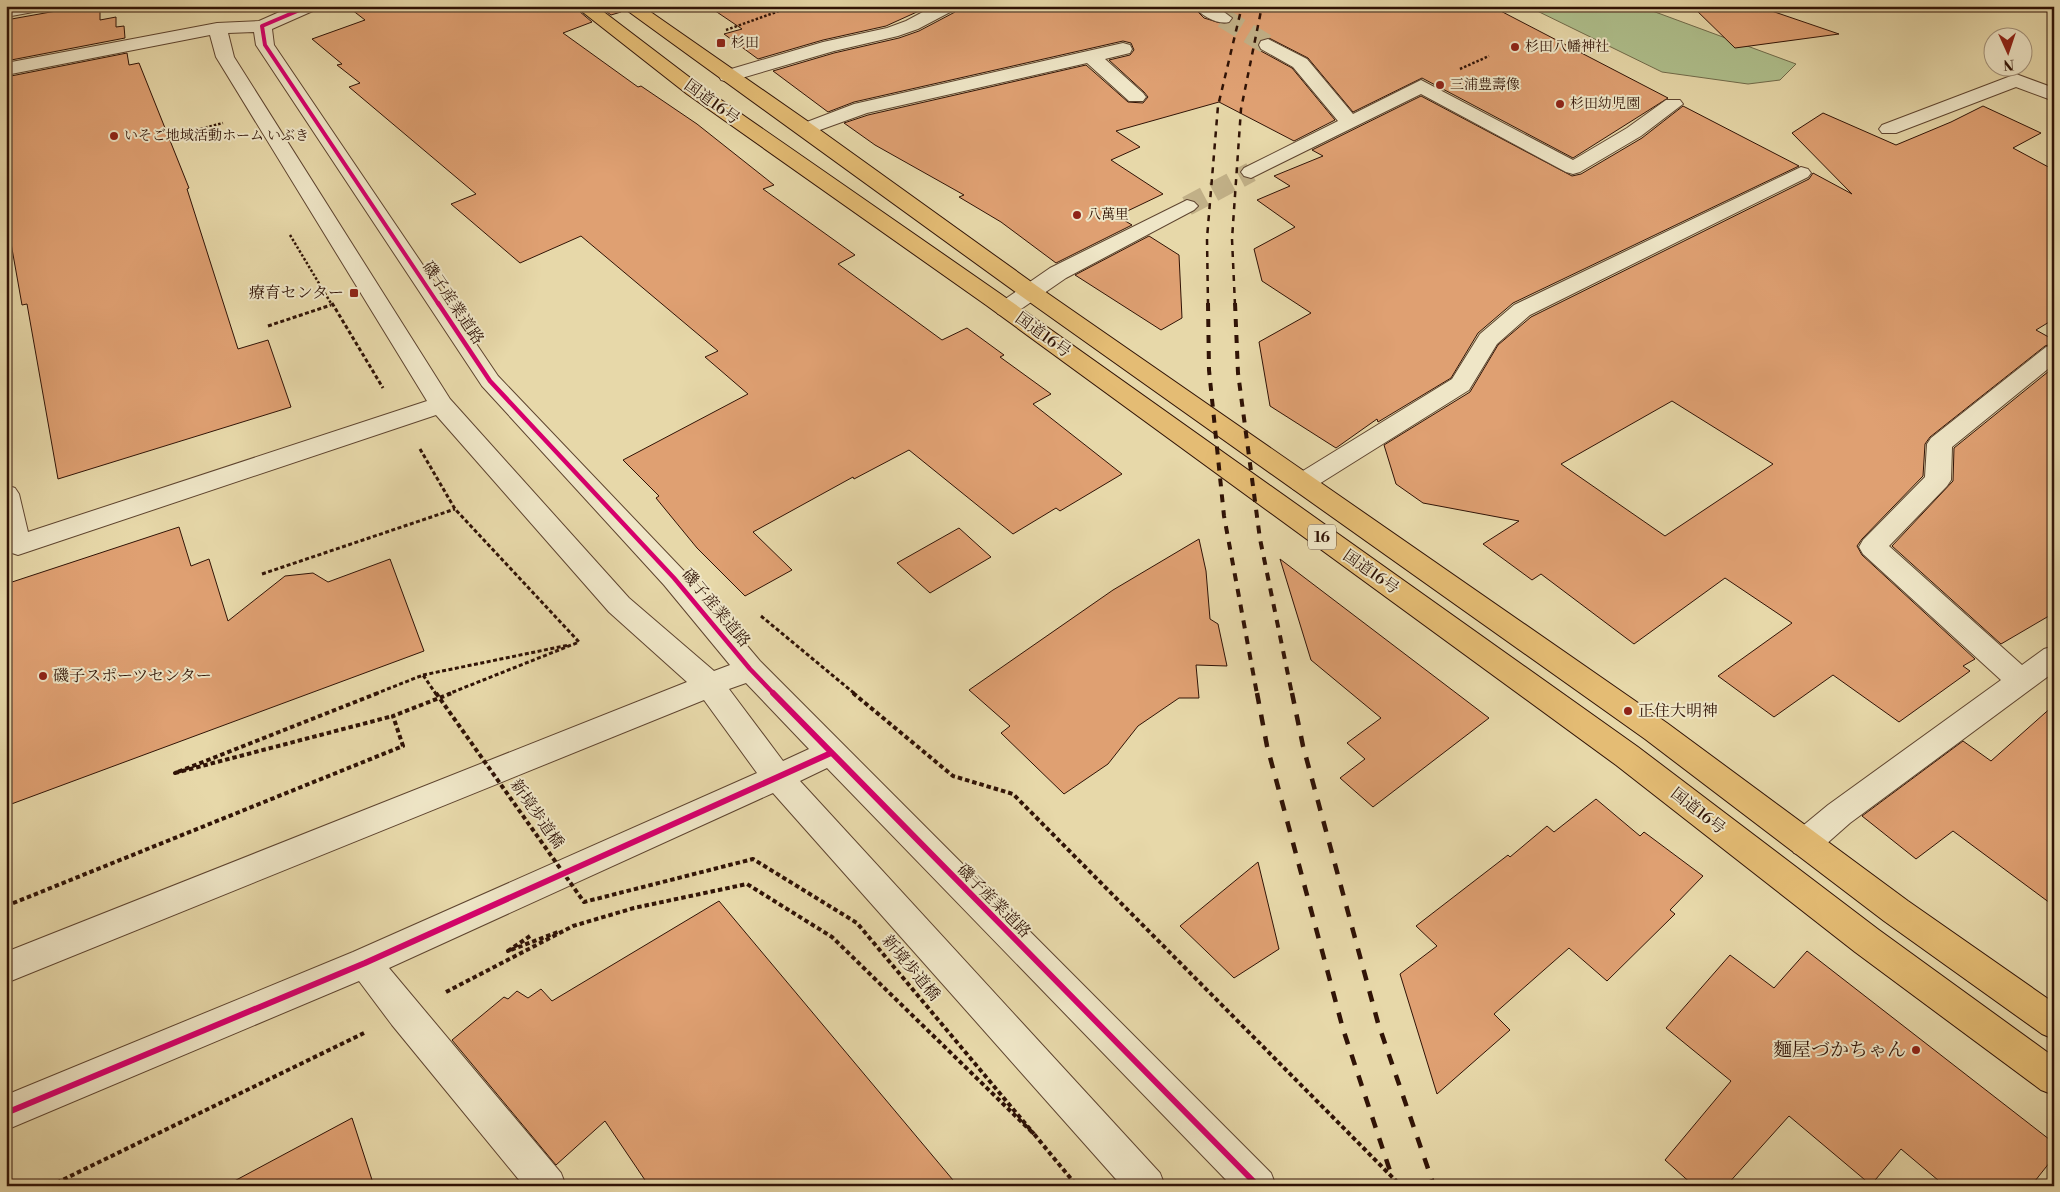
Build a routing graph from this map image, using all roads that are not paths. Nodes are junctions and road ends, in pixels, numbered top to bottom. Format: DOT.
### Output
graph roads {
  1 [pos="38,6"];
  2 [pos="309,6"];
  3 [pos="584,6"];
  4 [pos="630,6"];
  5 [pos="948,6"];
  6 [pos="1204,6"];
  7 [pos="6,12"];
  8 [pos="256,18"];
  9 [pos="1223,18"];
  10 [pos="217,28"];
  11 [pos="1268,45"];
  12 [pos="1123,49"];
  13 [pos="1091,56"];
  14 [pos="6,69"];
  15 [pos="728,76"];
  16 [pos="2054,95"];
  17 [pos="1136,97"];
  18 [pos="1673,104"];
  19 [pos="1350,123"];
  20 [pos="806,129"];
  21 [pos="1889,129"];
  22 [pos="1251,172"];
  23 [pos="1801,173"];
  24 [pos="1187,206"];
  25 [pos="1029,291"];
  26 [pos="1006,309"];
  27 [pos="2054,352"];
  28 [pos="441,405"];
  29 [pos="1302,483"];
  30 [pos="6,494"];
  31 [pos="2054,657"];
  32 [pos="750,669"];
  33 [pos="2021,681"];
  34 [pos="709,684"];
  35 [pos="831,753"];
  36 [pos="778,778"];
  37 [pos="1805,843"];
  38 [pos="365,963"];
  39 [pos="6,968"];
  40 [pos="2054,1023"];
  41 [pos="2054,1078"];
  42 [pos="6,1113"];
  43 [pos="548,1186"];
  44 [pos="1147,1186"];
  45 [pos="1258,1186"];
  1 -- 7 [label="street"];
  2 -- 8 [label="street"];
  3 -- 26 [label="highway, 国道16号 / 16"];
  4 -- 15 [label="highway, 国道16号 / 16"];
  5 -- 15 [label="street"];
  6 -- 9 [label="street"];
  8 -- 10 [label="street"];
  8 -- 32 [label="street, 磯子産業道路"];
  10 -- 14 [label="street"];
  10 -- 28 [label="street"];
  11 -- 19 [label="street"];
  12 -- 13 [label="street"];
  13 -- 17 [label="street"];
  13 -- 20 [label="street"];
  15 -- 20 [label="highway, 国道16号 / 16"];
  16 -- 21 [label="street"];
  18 -- 19 [label="street"];
  19 -- 22 [label="street"];
  20 -- 25 [label="highway, 国道16号 / 16"];
  23 -- 29 [label="street"];
  24 -- 25 [label="street"];
  25 -- 26 [label="street"];
  25 -- 29 [label="highway, 国道16号 / 16"];
  26 -- 41 [label="highway, 国道16号 / 16"];
  27 -- 33 [label="street"];
  28 -- 30 [label="street"];
  28 -- 34 [label="street"];
  29 -- 37 [label="highway, 国道16号 / 16"];
  31 -- 33 [label="street"];
  32 -- 34 [label="street"];
  32 -- 35 [label="street, 磯子産業道路"];
  33 -- 37 [label="street"];
  34 -- 36 [label="street"];
  34 -- 39 [label="street"];
  35 -- 36 [label="street"];
  35 -- 45 [label="street, 磯子産業道路"];
  36 -- 38 [label="street"];
  36 -- 44 [label="street"];
  37 -- 40 [label="highway, 国道16号 / 16"];
  38 -- 42 [label="street"];
  38 -- 43 [label="street"];
}
